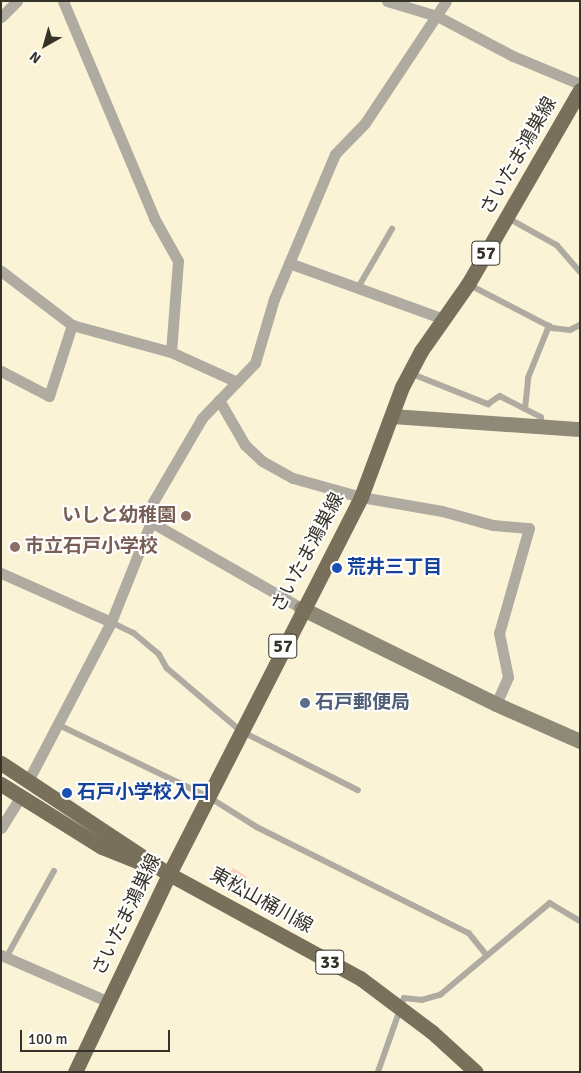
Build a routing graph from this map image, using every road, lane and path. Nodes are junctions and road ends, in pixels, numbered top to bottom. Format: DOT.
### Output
graph roads {
  1 [pos="17,1"];
  2 [pos="63,1"];
  3 [pos="387,1"];
  4 [pos="446,1"];
  5 [pos="437,16"];
  6 [pos="1,17"];
  7 [pos="580,84"];
  8 [pos="580,90"];
  9 [pos="506,218"];
  10 [pos="392,229"];
  11 [pos="289,263"];
  12 [pos="1,271"];
  13 [pos="580,271"];
  14 [pos="468,284"];
  15 [pos="358,288"];
  16 [pos="444,319"];
  17 [pos="72,325"];
  18 [pos="580,325"];
  19 [pos="549,326"];
  20 [pos="171,352"];
  21 [pos="1,371"];
  22 [pos="415,374"];
  23 [pos="237,382"];
  24 [pos="220,400"];
  25 [pos="525,409"];
  26 [pos="392,416"];
  27 [pos="543,426"];
  28 [pos="580,428"];
  29 [pos="361,496"];
  30 [pos="151,522"];
  31 [pos="1,573"];
  32 [pos="301,608"];
  33 [pos="111,622"];
  34 [pos="496,704"];
  35 [pos="56,724"];
  36 [pos="241,731"];
  37 [pos="580,741"];
  38 [pos="1,763"];
  39 [pos="29,779"];
  40 [pos="1,784"];
  41 [pos="358,790"];
  42 [pos="22,796"];
  43 [pos="209,796"];
  44 [pos="1,828"];
  45 [pos="54,871"];
  46 [pos="169,874"];
  47 [pos="580,921"];
  48 [pos="487,955"];
  49 [pos="4,956"];
  50 [pos="107,1001"];
  51 [pos="399,1006"];
  52 [pos="75,1072"];
  53 [pos="378,1072"];
  54 [pos="476,1072"];
  1 -- 6 [label="street"];
  2 -- 20 [label="street"];
  3 -- 5 [label="street"];
  4 -- 5 [label="street"];
  5 -- 7 [label="street"];
  5 -- 11 [label="street"];
  8 -- 9 [label="main road, さいたま鴻巣線 / 57"];
  9 -- 13 [label="lane"];
  9 -- 14 [label="main road, さいたま鴻巣線 / 57"];
  10 -- 15 [label="lane"];
  11 -- 15 [label="street"];
  11 -- 23 [label="street"];
  12 -- 17 [label="street"];
  14 -- 16 [label="main road, さいたま鴻巣線 / 57"];
  14 -- 19 [label="lane"];
  15 -- 16 [label="street"];
  16 -- 26 [label="main road, さいたま鴻巣線 / 57"];
  17 -- 20 [label="street"];
  17 -- 21 [label="street"];
  18 -- 19 [label="lane"];
  19 -- 25 [label="lane"];
  20 -- 23 [label="street"];
  22 -- 25 [label="lane"];
  23 -- 24 [label="street"];
  24 -- 29 [label="street"];
  24 -- 30 [label="street"];
  25 -- 27 [label="lane"];
  26 -- 27 [label="street"];
  26 -- 29 [label="main road, さいたま鴻巣線 / 57"];
  27 -- 28 [label="street"];
  29 -- 32 [label="main road, さいたま鴻巣線 / 57"];
  29 -- 34 [label="street"];
  30 -- 32 [label="street"];
  30 -- 33 [label="street"];
  31 -- 33 [label="street"];
  32 -- 34 [label="street"];
  32 -- 36 [label="main road, さいたま鴻巣線 / 57"];
  33 -- 35 [label="street"];
  33 -- 36 [label="lane"];
  34 -- 37 [label="street"];
  35 -- 39 [label="street"];
  35 -- 43 [label="lane"];
  36 -- 41 [label="lane"];
  36 -- 43 [label="main road, さいたま鴻巣線 / 57"];
  38 -- 39 [label="main road, 東松山桶川線 / 33"];
  39 -- 46 [label="main road, 東松山桶川線 / 33"];
  40 -- 42 [label="main road, 東松山桶川線 / 33"];
  42 -- 44 [label="street"];
  42 -- 46 [label="main road, 東松山桶川線 / 33"];
  43 -- 46 [label="main road, さいたま鴻巣線 / 57"];
  43 -- 48 [label="lane"];
  45 -- 49 [label="lane"];
  46 -- 50 [label="main road, さいたま鴻巣線 / 57"];
  46 -- 51 [label="main road, 東松山桶川線 / 33"];
  47 -- 48 [label="lane"];
  48 -- 51 [label="lane"];
  49 -- 50 [label="street"];
  50 -- 52 [label="main road, さいたま鴻巣線 / 57"];
  51 -- 53 [label="lane"];
  51 -- 54 [label="main road, 東松山桶川線 / 33"];
}
